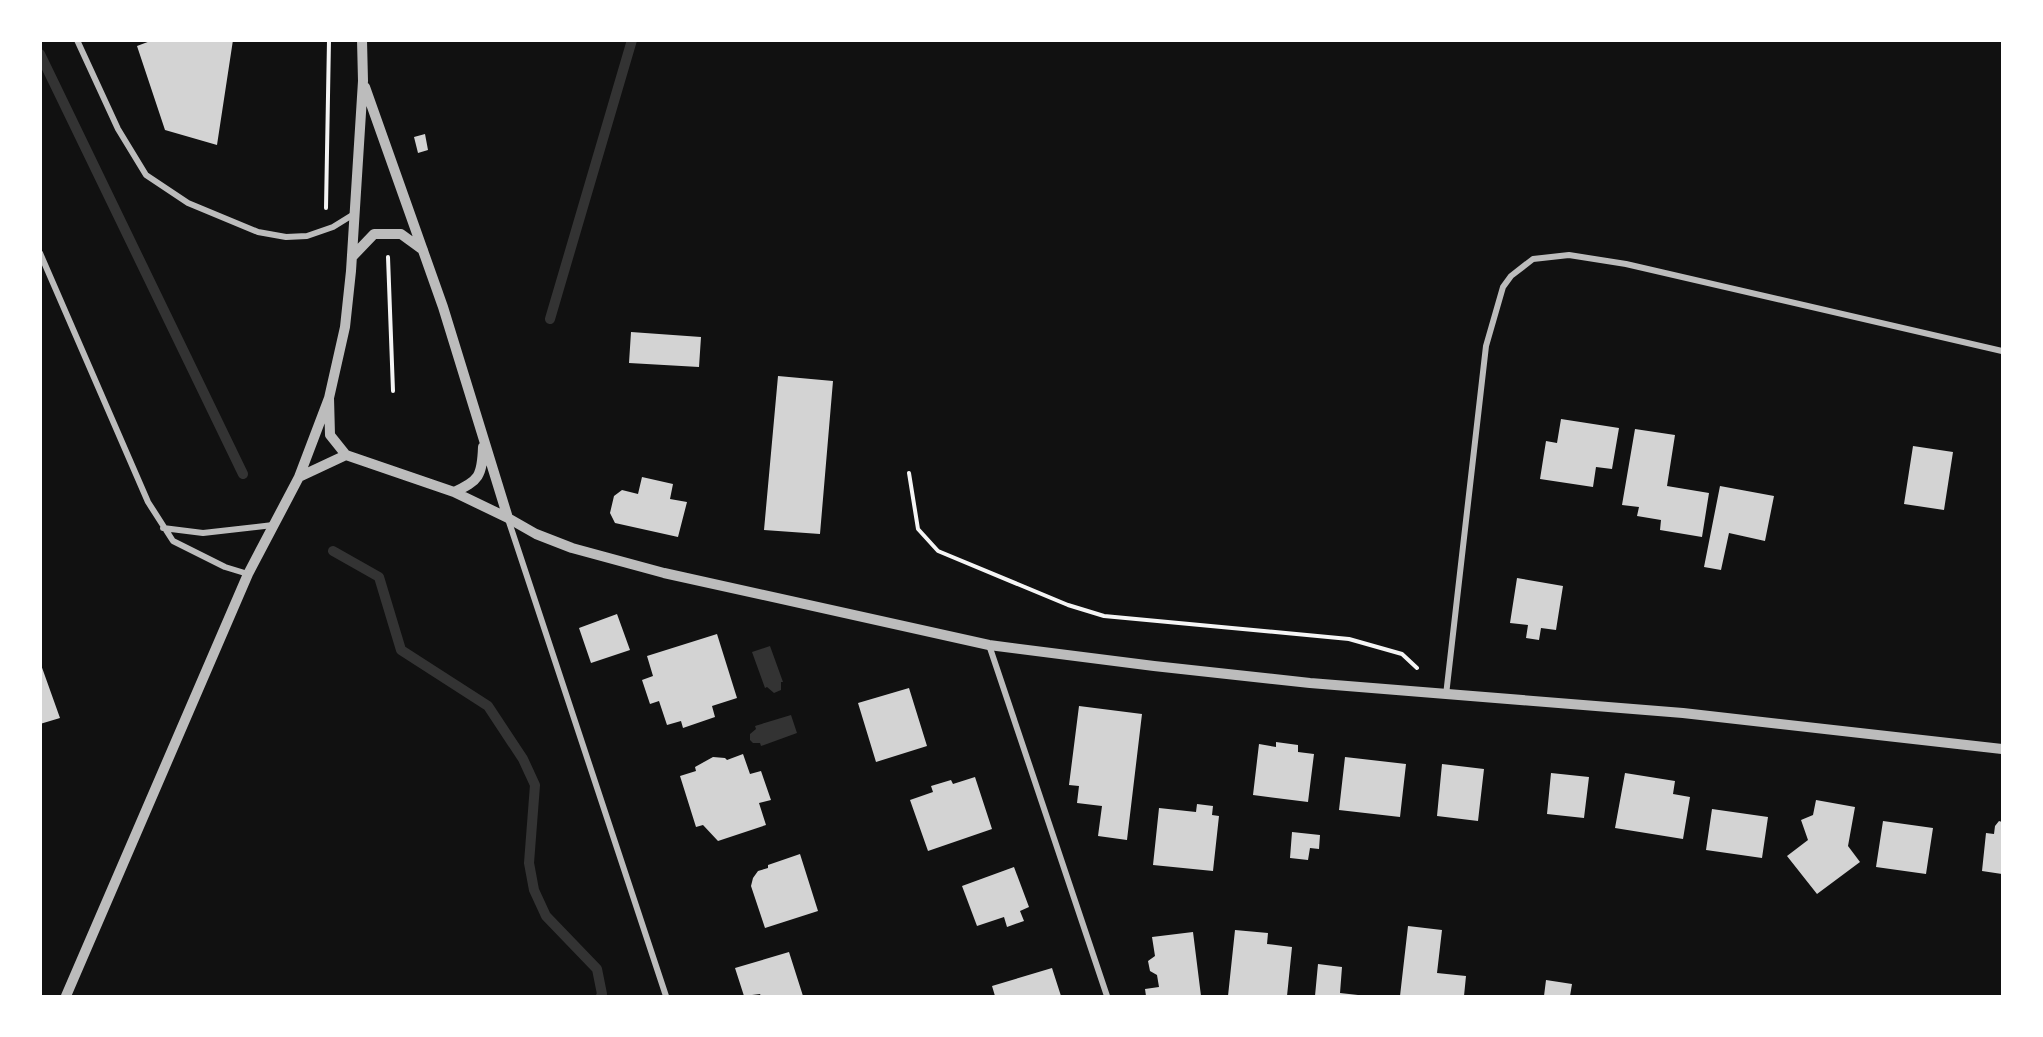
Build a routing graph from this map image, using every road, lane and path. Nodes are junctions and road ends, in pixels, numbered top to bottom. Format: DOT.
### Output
graph roads {
  1 [pos="77,40"];
  2 [pos="330,40"];
  3 [pos="362,40"];
  4 [pos="363,81"];
  5 [pos="354,213"];
  6 [pos="325,230"];
  7 [pos="423,250"];
  8 [pos="40,254"];
  9 [pos="352,256"];
  10 [pos="2002,351"];
  11 [pos="393,391"];
  12 [pos="329,398"];
  13 [pos="483,437"];
  14 [pos="346,455"];
  15 [pos="909,473"];
  16 [pos="299,477"];
  17 [pos="454,492"];
  18 [pos="508,518"];
  19 [pos="273,525"];
  20 [pos="163,528"];
  21 [pos="248,574"];
  22 [pos="989,645"];
  23 [pos="1446,695"];
  24 [pos="2002,749"];
  25 [pos="66,996"];
  26 [pos="666,996"];
  27 [pos="1107,996"];
  1 -- 6 [label="street"];
  2 -- 6 [label="path"];
  3 -- 4 [label="street"];
  4 -- 5 [label="street"];
  4 -- 7 [label="street"];
  5 -- 6 [label="street"];
  5 -- 9 [label="street"];
  7 -- 9 [label="street"];
  7 -- 11 [label="path"];
  7 -- 13 [label="street"];
  8 -- 20 [label="street"];
  9 -- 12 [label="street"];
  10 -- 23 [label="street"];
  12 -- 14 [label="street"];
  12 -- 16 [label="street"];
  13 -- 17 [label="street"];
  13 -- 18 [label="street"];
  14 -- 16 [label="street"];
  14 -- 17 [label="street"];
  15 -- 23 [label="path"];
  16 -- 19 [label="street"];
  17 -- 18 [label="street"];
  18 -- 22 [label="street"];
  18 -- 26 [label="street"];
  19 -- 20 [label="street"];
  19 -- 21 [label="street"];
  20 -- 21 [label="street"];
  21 -- 25 [label="street"];
  22 -- 23 [label="street"];
  22 -- 27 [label="street"];
  23 -- 24 [label="street"];
}
